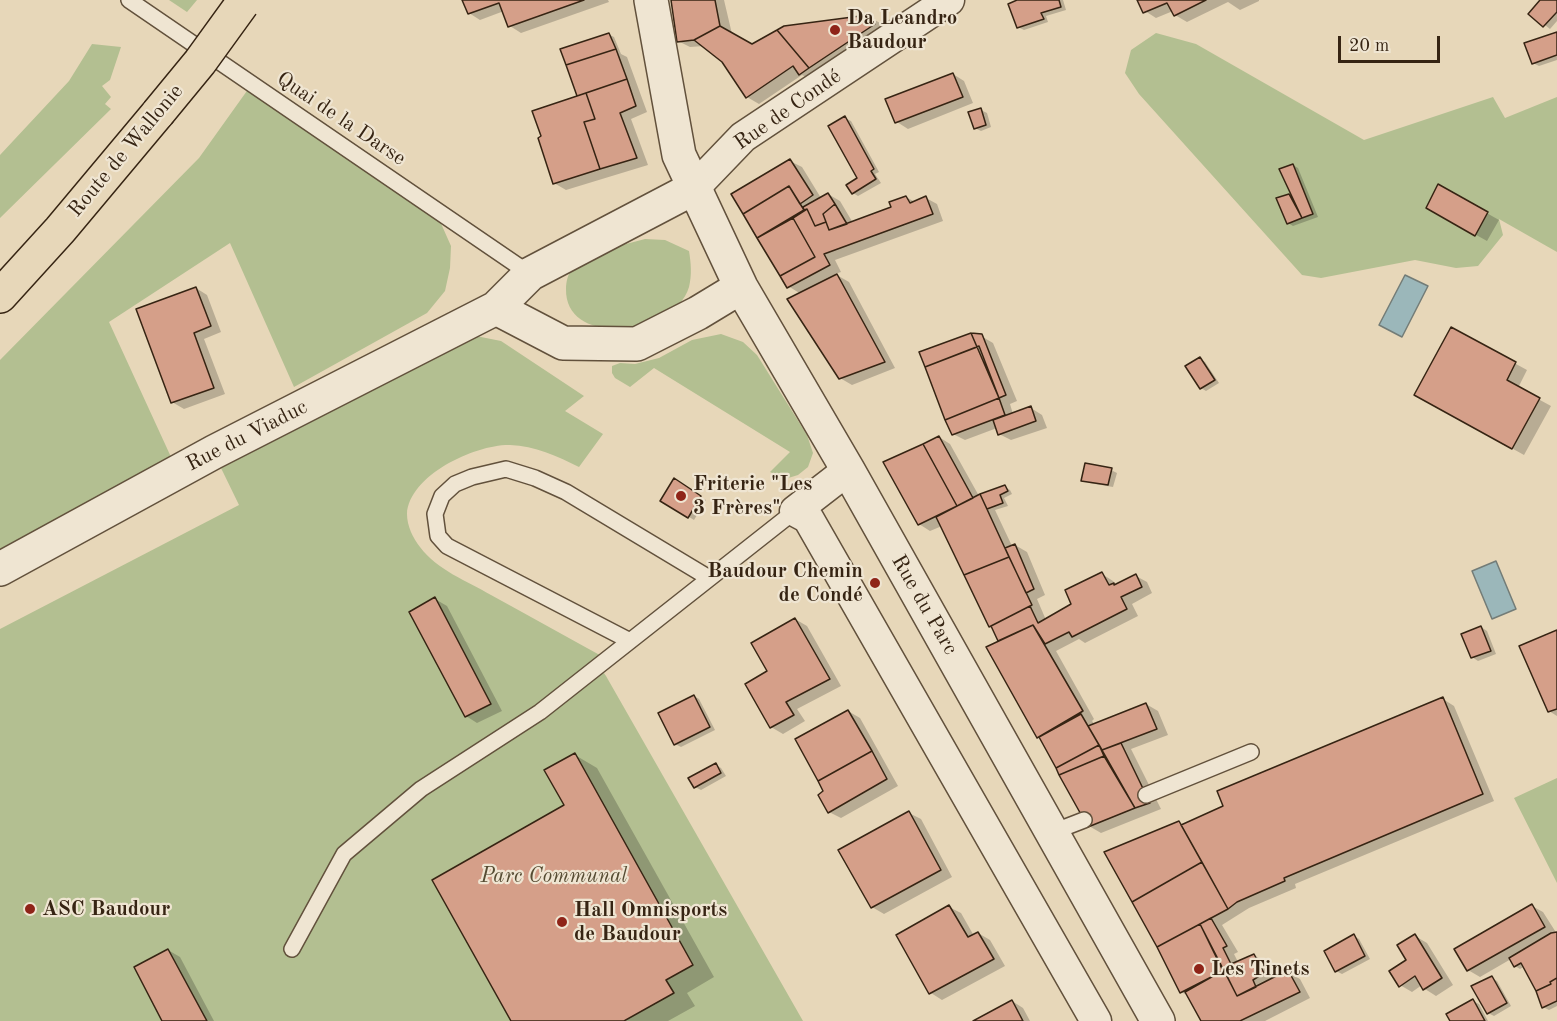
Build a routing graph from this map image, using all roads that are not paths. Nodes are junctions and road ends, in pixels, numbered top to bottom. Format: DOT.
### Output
graph roads {
  1 [pos="129,0"];
  2 [pos="651,0"];
  3 [pos="949,0"];
  4 [pos="244,2"];
  5 [pos="694,188"];
  6 [pos="530,274"];
  7 [pos="741,287"];
  8 [pos="0,296"];
  9 [pos="496,308"];
  10 [pos="848,470"];
  11 [pos="795,511"];
  12 [pos="0,569"];
  13 [pos="709,578"];
  14 [pos="630,641"];
  15 [pos="1251,752"];
  16 [pos="1146,795"];
  17 [pos="1084,820"];
  18 [pos="1053,832"];
  19 [pos="292,949"];
  20 [pos="1096,1021"];
  21 [pos="1158,1021"];
  1 -- 6 [label="lane, Quai de la Darse"];
  2 -- 5 [label="street, Rue du Parc"];
  3 -- 5 [label="street, Rue de Condé"];
  4 -- 8 [label="main road, Route de Wallonie, bridge"];
  5 -- 6 [label="street, Rue du Viaduc"];
  5 -- 7 [label="street, Rue du Parc"];
  6 -- 9 [label="street, Rue du Viaduc"];
  7 -- 9 [label="street"];
  7 -- 10 [label="street, Rue du Parc"];
  9 -- 12 [label="street, Rue du Viaduc"];
  10 -- 11 [label="street"];
  10 -- 18 [label="street, Rue du Parc"];
  11 -- 13 [label="lane"];
  11 -- 20 [label="street"];
  13 -- 14 [label="lane"];
  13 -- 14 [label="lane"];
  14 -- 19 [label="lane"];
  15 -- 16 [label="lane"];
  17 -- 18 [label="lane"];
  18 -- 21 [label="street, Rue du Parc"];
}
